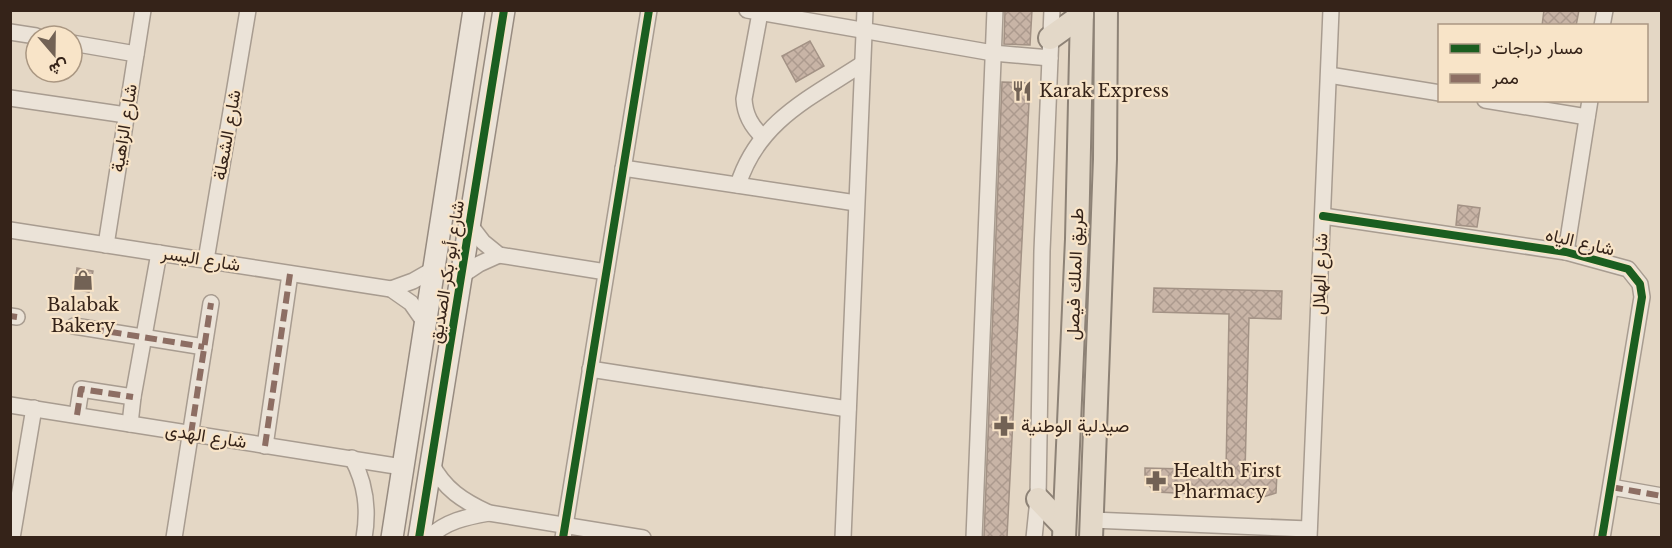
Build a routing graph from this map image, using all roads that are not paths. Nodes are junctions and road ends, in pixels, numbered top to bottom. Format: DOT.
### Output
graph roads {
  1 [pos="143,10"];
  2 [pos="248,10"];
  3 [pos="474,10"];
  4 [pos="504,10"];
  5 [pos="649,10"];
  6 [pos="865,10"];
  7 [pos="995,10"];
  8 [pos="1052,10"];
  9 [pos="1106,10"];
  10 [pos="1332,10"];
  11 [pos="754,12"];
  12 [pos="1082,13"];
  13 [pos="864,30"];
  14 [pos="84,45"];
  15 [pos="1050,48"];
  16 [pos="993,53"];
  17 [pos="136,54"];
  18 [pos="862,64"];
  19 [pos="1329,75"];
  20 [pos="1438,93"];
  21 [pos="10,98"];
  22 [pos="1497,102"];
  23 [pos="1590,102"];
  24 [pos="126,115"];
  25 [pos="1587,117"];
  26 [pos="763,137"];
  27 [pos="623,168"];
  28 [pos="738,185"];
  29 [pos="856,203"];
  30 [pos="1323,216"];
  31 [pos="470,225"];
  32 [pos="10,230"];
  33 [pos="106,245"];
  34 [pos="1566,252"];
  35 [pos="159,253"];
  36 [pos="499,255"];
  37 [pos="206,260"];
  38 [pos="434,269"];
  39 [pos="606,272"];
  40 [pos="290,273"];
  41 [pos="461,276"];
  42 [pos="391,289"];
  43 [pos="211,303"];
  44 [pos="425,323"];
  45 [pos="74,326"];
  46 [pos="144,337"];
  47 [pos="204,347"];
  48 [pos="590,369"];
  49 [pos="133,397"];
  50 [pos="10,405"];
  51 [pos="34,408"];
  52 [pos="848,409"];
  53 [pos="77,416"];
  54 [pos="130,424"];
  55 [pos="191,434"];
  56 [pos="265,446"];
  57 [pos="352,458"];
  58 [pos="431,463"];
  59 [pos="402,467"];
  60 [pos="1611,487"];
  61 [pos="1662,496"];
  62 [pos="1038,499"];
  63 [pos="489,513"];
  64 [pos="1092,529"];
  65 [pos="564,531"];
  66 [pos="1064,532"];
  67 [pos="1309,533"];
  68 [pos="12,537"];
  69 [pos="174,537"];
  70 [pos="364,537"];
  71 [pos="392,537"];
  72 [pos="419,537"];
  73 [pos="428,537"];
  74 [pos="640,537"];
  75 [pos="843,537"];
  76 [pos="974,537"];
  77 [pos="1034,537"];
  78 [pos="1602,537"];
  1 -- 17 [label="street, شارع الزاهية"];
  2 -- 37 [label="street, شارع الشعلة"];
  3 -- 38 [label="street, شارع أبو بكر الصديق"];
  4 -- 31 [label="street, شارع أبو بكر الصديق"];
  5 -- 27 [label="street"];
  6 -- 13 [label="street"];
  7 -- 16 [label="street"];
  8 -- 15 [label="street"];
  9 -- 64 [label="main road, طريق الملك فيصل"];
  10 -- 19 [label="street, شارع الهلال"];
  11 -- 13 [label="street"];
  11 -- 26 [label="street"];
  12 -- 15 [label="main road"];
  12 -- 66 [label="main road, طريق الملك فيصل"];
  13 -- 16 [label="street"];
  13 -- 18 [label="street"];
  14 -- 17 [label="street"];
  15 -- 16 [label="street"];
  15 -- 62 [label="street"];
  16 -- 76 [label="street"];
  17 -- 24 [label="street, شارع الزاهية"];
  18 -- 26 [label="street"];
  18 -- 29 [label="street"];
  19 -- 20 [label="street"];
  19 -- 30 [label="street, شارع الهلال"];
  21 -- 24 [label="street"];
  22 -- 25 [label="street"];
  23 -- 25 [label="street, شارع الياه"];
  24 -- 33 [label="street, شارع الزاهية"];
  25 -- 34 [label="street, شارع الياه"];
  26 -- 28 [label="street"];
  27 -- 28 [label="street"];
  27 -- 39 [label="street"];
  28 -- 29 [label="street"];
  29 -- 52 [label="street"];
  30 -- 34 [label="street, شارع الياه"];
  30 -- 67 [label="street, شارع الهلال"];
  31 -- 36 [label="street"];
  31 -- 41 [label="street, شارع أبو بكر الصديق"];
  32 -- 33 [label="street, شارع اليسر"];
  33 -- 35 [label="street, شارع اليسر"];
  34 -- 60 [label="street, شارع الياه"];
  35 -- 37 [label="street, شارع اليسر"];
  35 -- 46 [label="street"];
  36 -- 39 [label="street"];
  36 -- 41 [label="street"];
  37 -- 40 [label="street, شارع اليسر"];
  38 -- 42 [label="street"];
  38 -- 44 [label="street, شارع أبو بكر الصديق"];
  39 -- 48 [label="street"];
  40 -- 42 [label="street, شارع اليسر"];
  40 -- 56 [label="street"];
  41 -- 58 [label="street, شارع أبو بكر الصديق"];
  42 -- 44 [label="street, شارع اليسر"];
  43 -- 47 [label="street"];
  44 -- 59 [label="street, شارع أبو بكر الصديق"];
  45 -- 46 [label="street"];
  46 -- 47 [label="street"];
  46 -- 49 [label="street"];
  47 -- 55 [label="street"];
  48 -- 52 [label="street"];
  48 -- 65 [label="street"];
  49 -- 53 [label="street"];
  49 -- 54 [label="street"];
  50 -- 51 [label="street, شارع الهدى"];
  51 -- 53 [label="street, شارع الهدى"];
  51 -- 68 [label="street"];
  52 -- 75 [label="street"];
  53 -- 54 [label="street, شارع الهدى"];
  54 -- 55 [label="street, شارع الهدى"];
  55 -- 56 [label="street, شارع الهدى"];
  55 -- 69 [label="street"];
  56 -- 57 [label="street, شارع الهدى"];
  57 -- 59 [label="street, شارع الهدى"];
  57 -- 70 [label="street"];
  58 -- 63 [label="street"];
  58 -- 72 [label="street, شارع أبو بكر الصديق"];
  59 -- 71 [label="street, شارع أبو بكر الصديق"];
  60 -- 61 [label="street"];
  60 -- 78 [label="street, شارع الياه"];
  62 -- 66 [label="main road"];
  62 -- 77 [label="street"];
  63 -- 65 [label="street"];
  63 -- 73 [label="street"];
  64 -- 67 [label="street"];
  65 -- 74 [label="street"];
}
